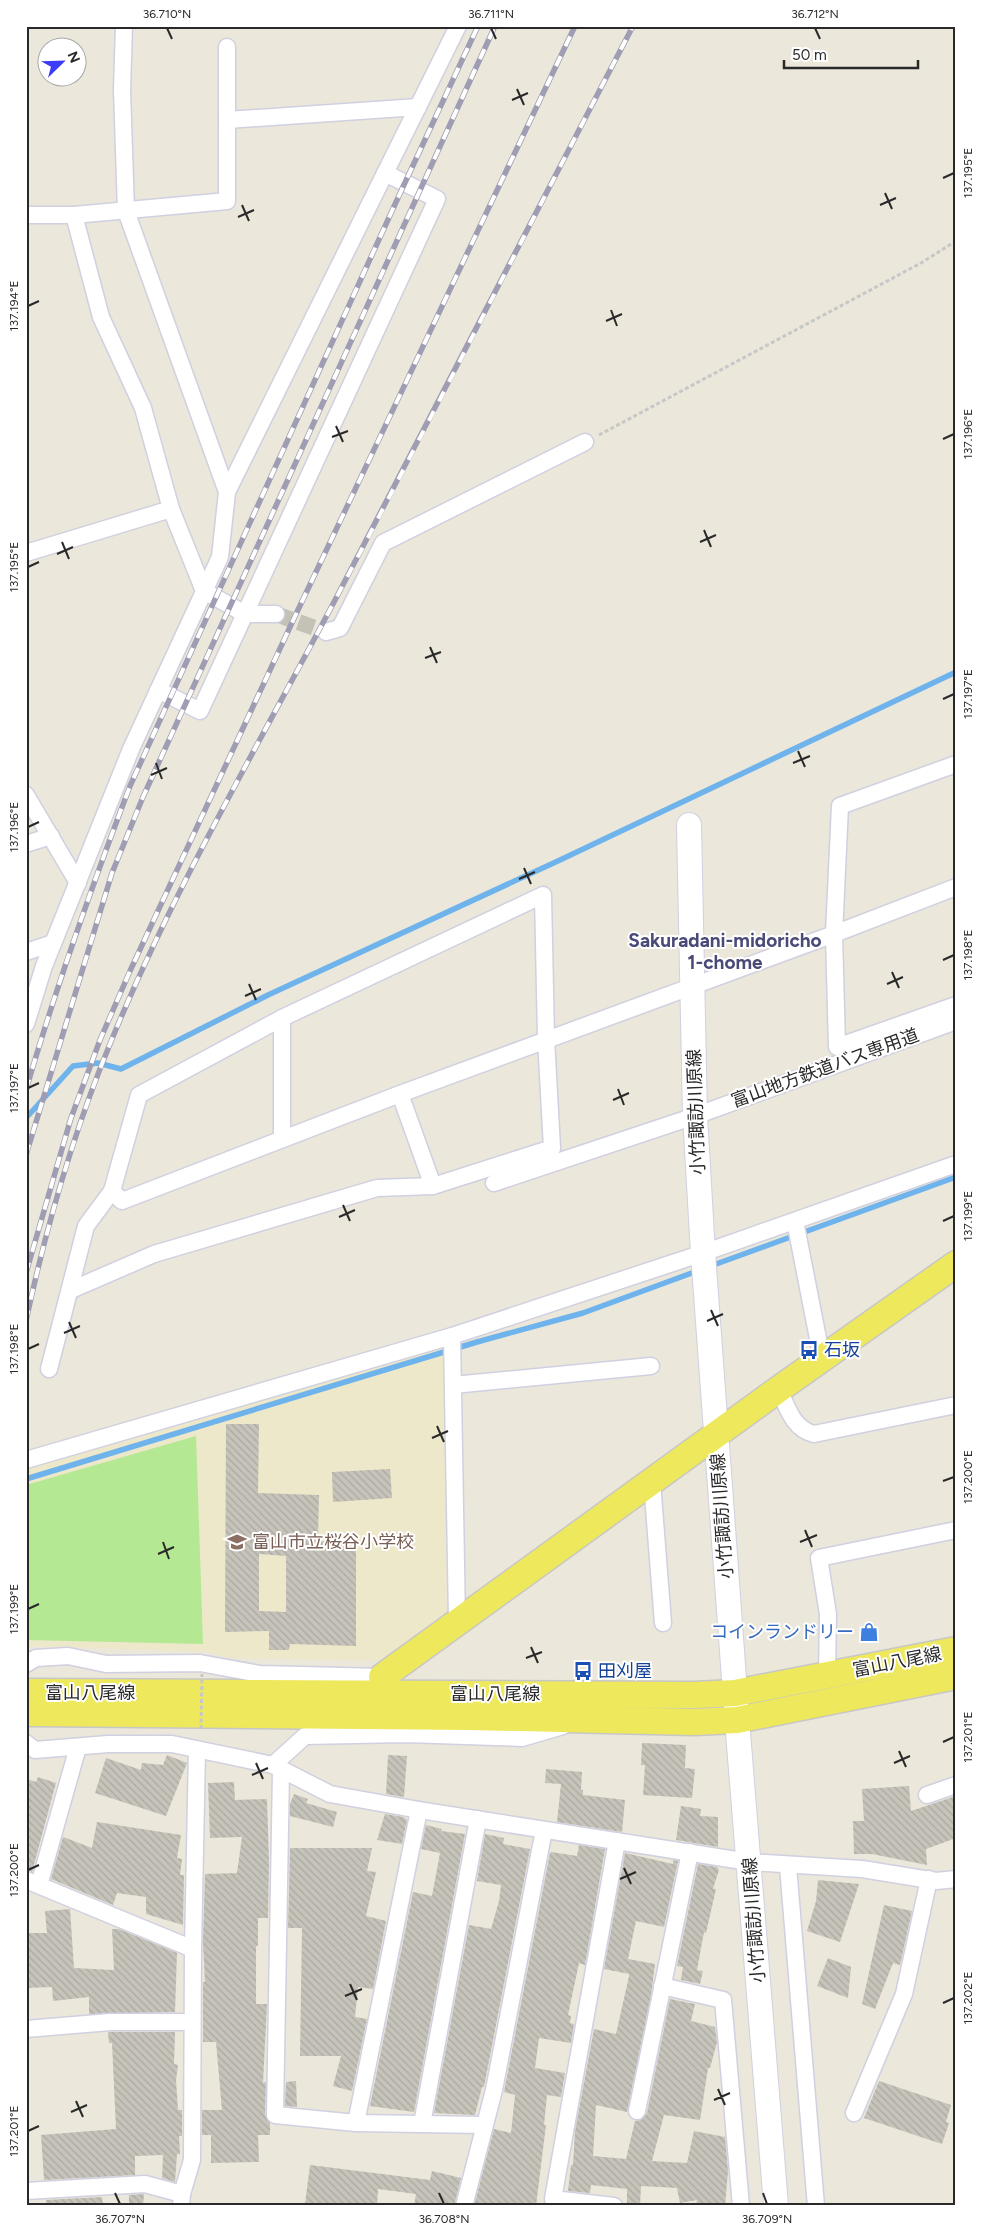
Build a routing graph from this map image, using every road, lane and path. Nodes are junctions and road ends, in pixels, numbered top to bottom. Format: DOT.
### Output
graph roads {
  1 [pos="124,26"];
  2 [pos="458,26"];
  3 [pos="227,47"];
  4 [pos="418,107"];
  5 [pos="227,120"];
  6 [pos="385,173"];
  7 [pos="126,210"];
  8 [pos="26,215"];
  9 [pos="74,215"];
  10 [pos="956,241"];
  11 [pos="585,442"];
  12 [pos="228,492"];
  13 [pos="171,509"];
  14 [pos="26,553"];
  15 [pos="204,591"];
  16 [pos="245,614"];
  17 [pos="276,614"];
  18 [pos="326,632"];
  19 [pos="158,690"];
  20 [pos="956,764"];
  21 [pos="26,795"];
  22 [pos="689,825"];
  23 [pos="50,836"];
  24 [pos="26,844"];
  25 [pos="78,883"];
  26 [pos="956,887"];
  27 [pos="834,934"];
  28 [pos="53,943"];
  29 [pos="26,952"];
  30 [pos="692,985"];
  31 [pos="956,1005"];
  32 [pos="282,1018"];
  33 [pos="956,1020"];
  34 [pos="26,1024"];
  35 [pos="546,1039"];
  36 [pos="400,1094"];
  37 [pos="695,1116"];
  38 [pos="282,1139"];
  39 [pos="956,1164"];
  40 [pos="494,1183"];
  41 [pos="432,1186"];
  42 [pos="112,1191"];
  43 [pos="795,1221"];
  44 [pos="703,1253"];
  45 [pos="956,1264"];
  46 [pos="71,1290"];
  47 [pos="452,1336"];
  48 [pos="822,1359"];
  49 [pos="651,1366"];
  50 [pos="49,1369"];
  51 [pos="453,1385"];
  52 [pos="778,1389"];
  53 [pos="956,1406"];
  54 [pos="716,1434"];
  55 [pos="26,1460"];
  56 [pos="653,1480"];
  57 [pos="956,1530"];
  58 [pos="457,1621"];
  59 [pos="663,1623"];
  60 [pos="956,1650"];
  61 [pos="26,1664"];
  62 [pos="202,1674"];
  63 [pos="827,1676"];
  64 [pos="956,1676"];
  65 [pos="382,1677"];
  66 [pos="735,1693"];
  67 [pos="583,1720"];
  68 [pos="737,1720"];
  69 [pos="201,1729"];
  70 [pos="26,1744"];
  71 [pos="78,1747"];
  72 [pos="197,1750"];
  73 [pos="277,1768"];
  74 [pos="956,1785"];
  75 [pos="927,1795"];
  76 [pos="418,1810"];
  77 [pos="478,1820"];
  78 [pos="544,1830"];
  79 [pos="617,1841"];
  80 [pos="690,1852"];
  81 [pos="749,1862"];
  82 [pos="788,1866"];
  83 [pos="929,1879"];
  84 [pos="956,1879"];
  85 [pos="32,1882"];
  86 [pos="192,1949"];
  87 [pos="662,1986"];
  88 [pos="192,2022"];
  89 [pos="26,2028"];
  90 [pos="637,2111"];
  91 [pos="854,2114"];
  92 [pos="356,2123"];
  93 [pos="422,2124"];
  94 [pos="484,2125"];
  95 [pos="26,2191"];
  96 [pos="182,2200"];
  97 [pos="464,2206"];
  98 [pos="614,2206"];
  99 [pos="741,2206"];
  100 [pos="776,2206"];
  101 [pos="816,2206"];
  1 -- 7 [label="street"];
  2 -- 4 [label="street"];
  3 -- 5 [label="street"];
  4 -- 5 [label="street"];
  4 -- 6 [label="street"];
  5 -- 7 [label="street"];
  6 -- 12 [label="street"];
  6 -- 16 [label="street"];
  7 -- 9 [label="street"];
  7 -- 12 [label="street"];
  8 -- 9 [label="street"];
  9 -- 13 [label="street"];
  10 -- 11 [label="path"];
  11 -- 18 [label="street"];
  12 -- 15 [label="street"];
  13 -- 14 [label="street"];
  13 -- 15 [label="street"];
  15 -- 16 [label="street"];
  15 -- 19 [label="street"];
  16 -- 17 [label="street"];
  16 -- 19 [label="street"];
  19 -- 25 [label="street"];
  20 -- 27 [label="street"];
  21 -- 23 [label="street"];
  22 -- 30 [label="main road, 小竹諏訪川原線"];
  23 -- 24 [label="street"];
  23 -- 25 [label="street"];
  25 -- 28 [label="street"];
  26 -- 27 [label="street"];
  27 -- 30 [label="street"];
  27 -- 31 [label="street"];
  28 -- 29 [label="street"];
  28 -- 34 [label="street"];
  30 -- 35 [label="street"];
  30 -- 37 [label="main road, 小竹諏訪川原線"];
  32 -- 35 [label="street"];
  32 -- 38 [label="street"];
  32 -- 42 [label="street"];
  33 -- 37 [label="street, 富山地方鉄道バス専用道"];
  35 -- 36 [label="street"];
  35 -- 41 [label="street"];
  36 -- 38 [label="street"];
  36 -- 41 [label="street"];
  37 -- 40 [label="street, 富山地方鉄道バス専用道"];
  37 -- 44 [label="main road, 小竹諏訪川原線"];
  38 -- 42 [label="street"];
  39 -- 43 [label="street"];
  41 -- 46 [label="street"];
  42 -- 46 [label="street"];
  43 -- 44 [label="street"];
  43 -- 48 [label="street"];
  44 -- 47 [label="street"];
  44 -- 54 [label="main road, 小竹諏訪川原線"];
  45 -- 48 [label="main road"];
  46 -- 50 [label="street"];
  47 -- 51 [label="street"];
  47 -- 55 [label="street"];
  48 -- 52 [label="main road"];
  49 -- 51 [label="street"];
  51 -- 58 [label="street"];
  52 -- 53 [label="street"];
  52 -- 54 [label="main road"];
  54 -- 56 [label="main road"];
  54 -- 66 [label="main road, 小竹諏訪川原線"];
  56 -- 58 [label="main road"];
  56 -- 59 [label="street"];
  57 -- 63 [label="street"];
  58 -- 65 [label="main road"];
  60 -- 63 [label="main road, 富山八尾線"];
  61 -- 65 [label="street"];
  62 -- 69 [label="path, bridge"];
  63 -- 66 [label="main road, 富山八尾線"];
  64 -- 68 [label="main road, 富山八尾線"];
  66 -- 67 [label="main road, 富山八尾線"];
  66 -- 68 [label="main road, 小竹諏訪川原線"];
  67 -- 68 [label="main road, 富山八尾線"];
  67 -- 73 [label="street"];
  68 -- 81 [label="main road, 小竹諏訪川原線"];
  70 -- 71 [label="street"];
  71 -- 72 [label="street"];
  71 -- 85 [label="street"];
  72 -- 73 [label="street"];
  72 -- 86 [label="street"];
  73 -- 76 [label="street"];
  73 -- 92 [label="street"];
  74 -- 75 [label="street"];
  76 -- 77 [label="street"];
  76 -- 92 [label="street"];
  77 -- 78 [label="street"];
  77 -- 93 [label="street"];
  78 -- 79 [label="street"];
  78 -- 94 [label="street"];
  79 -- 80 [label="street"];
  79 -- 98 [label="street"];
  80 -- 81 [label="street"];
  80 -- 87 [label="street"];
  81 -- 82 [label="street"];
  81 -- 100 [label="main road, 小竹諏訪川原線"];
  82 -- 83 [label="street"];
  82 -- 101 [label="street"];
  83 -- 84 [label="street"];
  83 -- 91 [label="street"];
  85 -- 86 [label="street"];
  86 -- 88 [label="street"];
  87 -- 90 [label="street"];
  87 -- 99 [label="street"];
  88 -- 89 [label="street"];
  88 -- 96 [label="street"];
  92 -- 93 [label="street"];
  93 -- 94 [label="street"];
  94 -- 97 [label="street"];
  95 -- 96 [label="street"];
}
